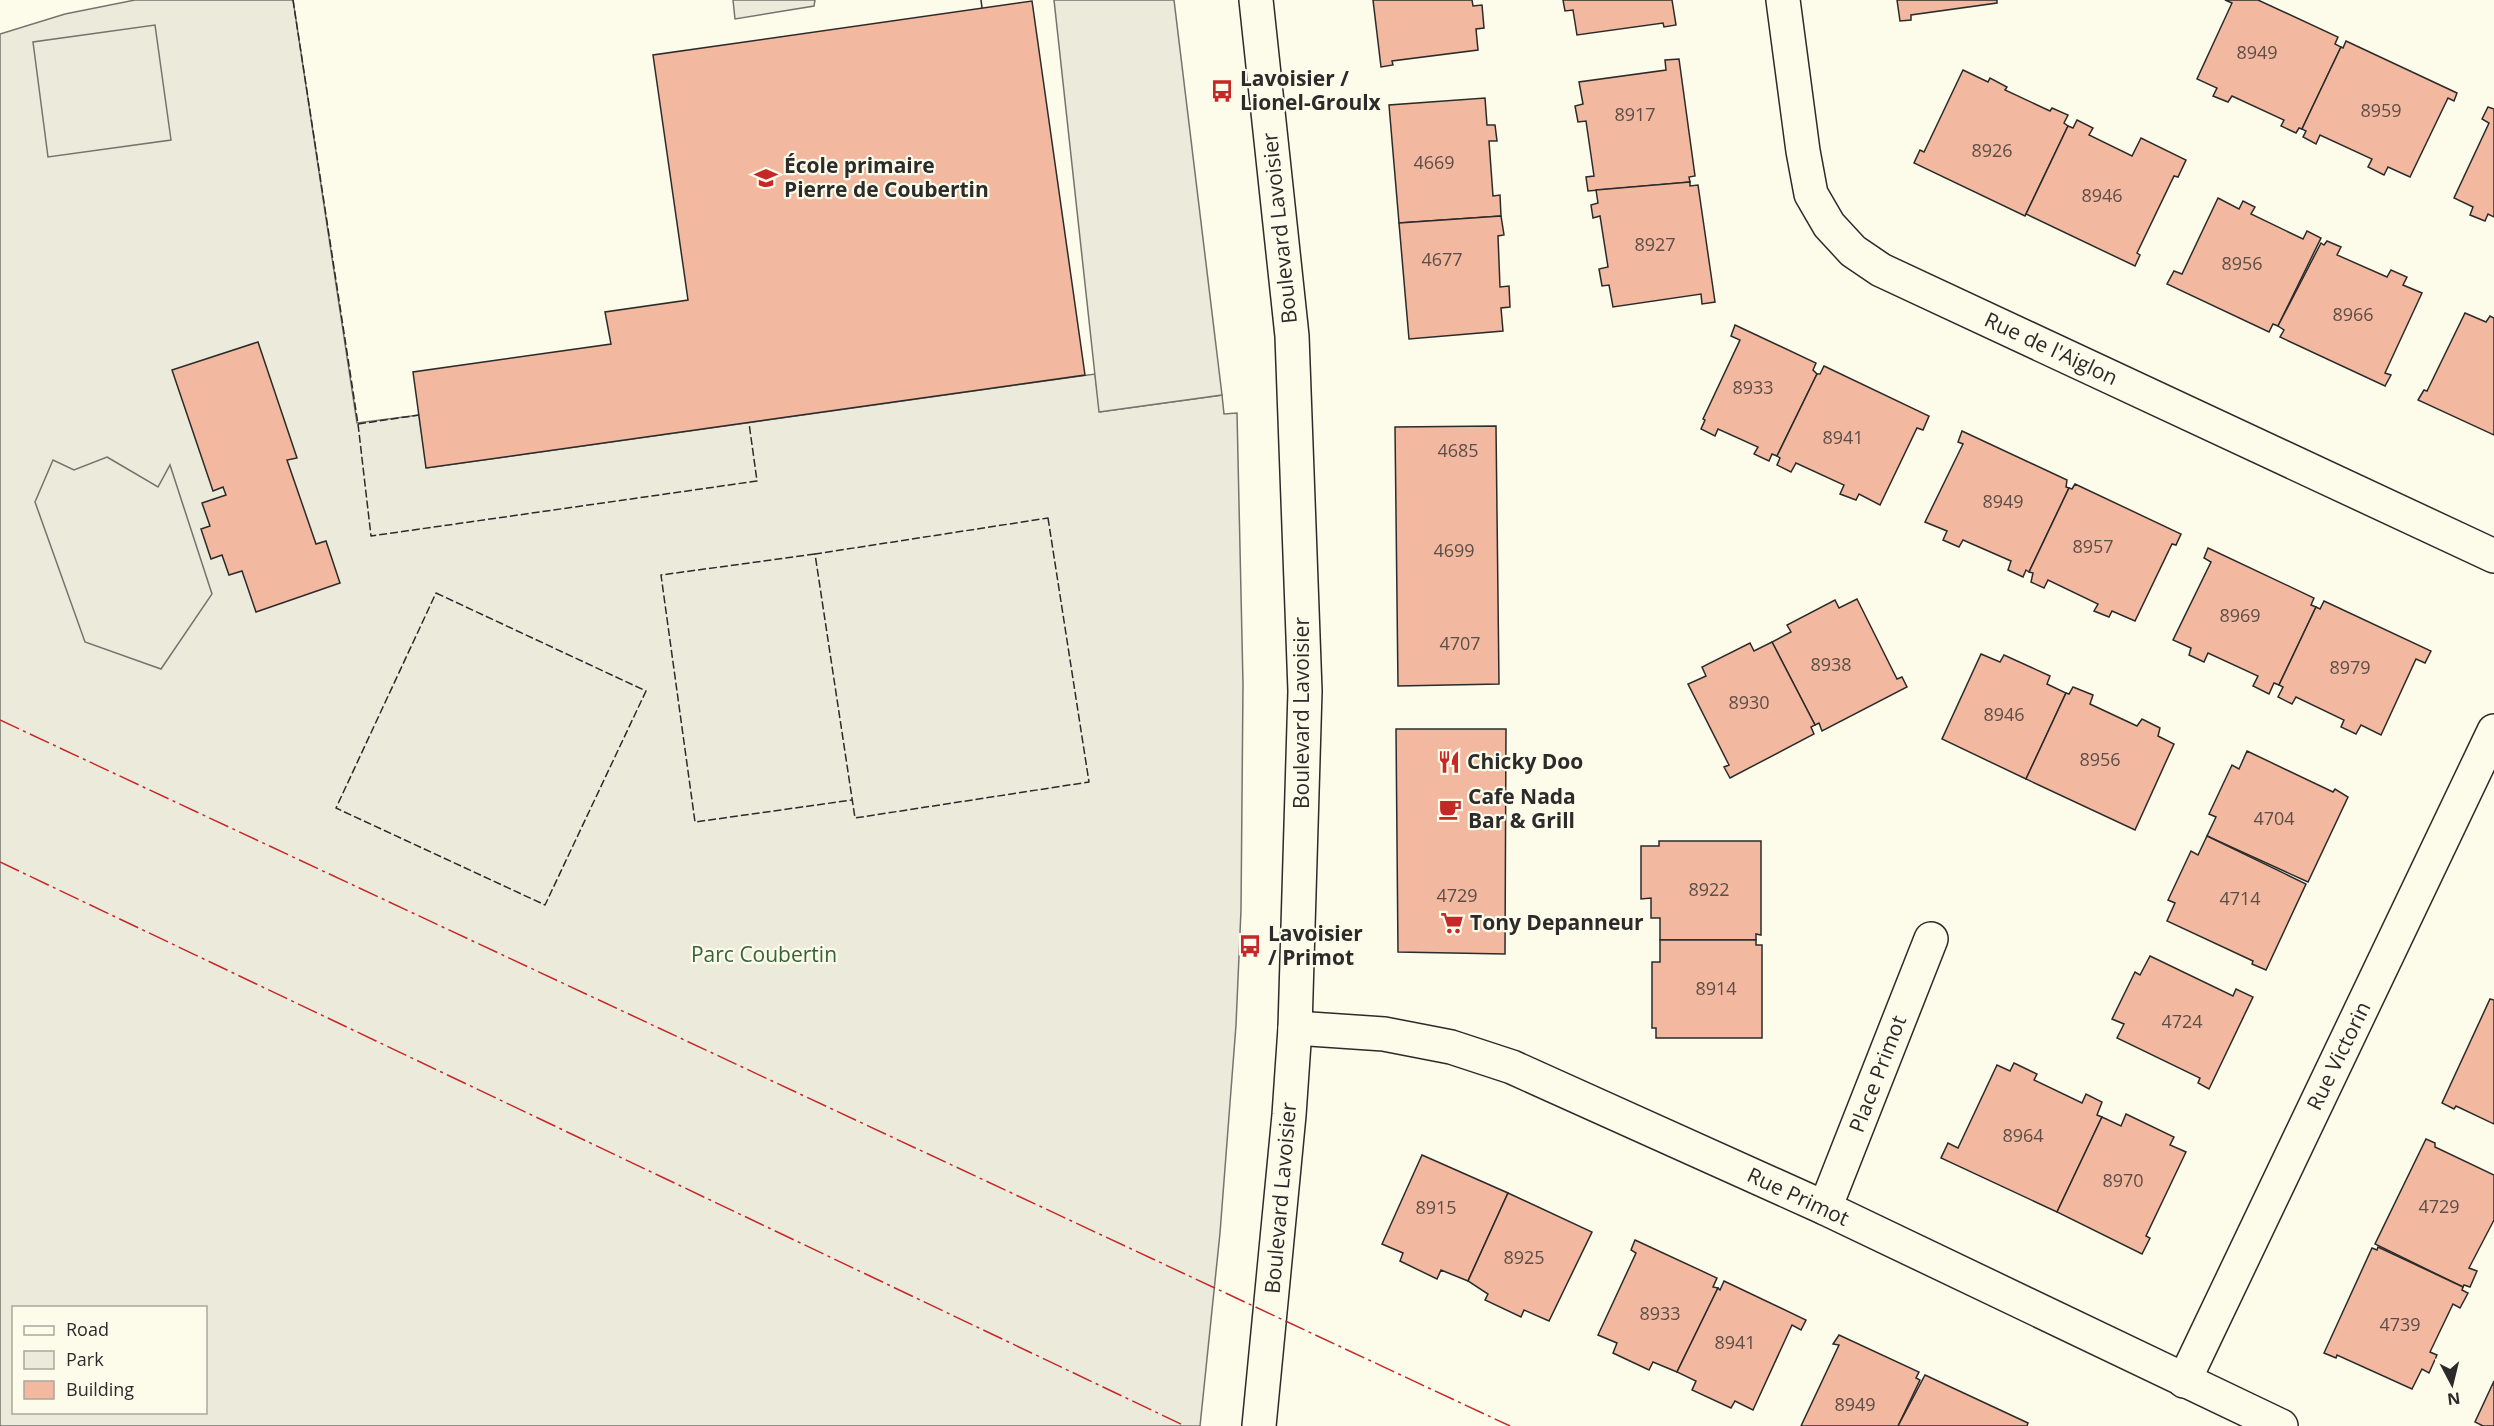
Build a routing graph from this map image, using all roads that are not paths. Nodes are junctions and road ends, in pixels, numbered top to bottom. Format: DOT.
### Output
graph roads {
  1 [pos="1256,0"];
  2 [pos="1783,0"];
  3 [pos="2494,556"];
  4 [pos="2494,731"];
  5 [pos="1931,939"];
  6 [pos="1295,1028"];
  7 [pos="1825,1209"];
  8 [pos="2184,1381"];
  9 [pos="1259,1426"];
  10 [pos="2281,1426"];
  1 -- 6 [label="street, Boulevard Lavoisier"];
  2 -- 3 [label="street, Rue de l'Aiglon"];
  4 -- 8 [label="street, Rue Victorin"];
  5 -- 7 [label="street, Place Primot"];
  6 -- 7 [label="street, Rue Primot"];
  6 -- 9 [label="street, Boulevard Lavoisier"];
  7 -- 8 [label="street, Rue Primot"];
  8 -- 10 [label="street, Rue Primot"];
}
